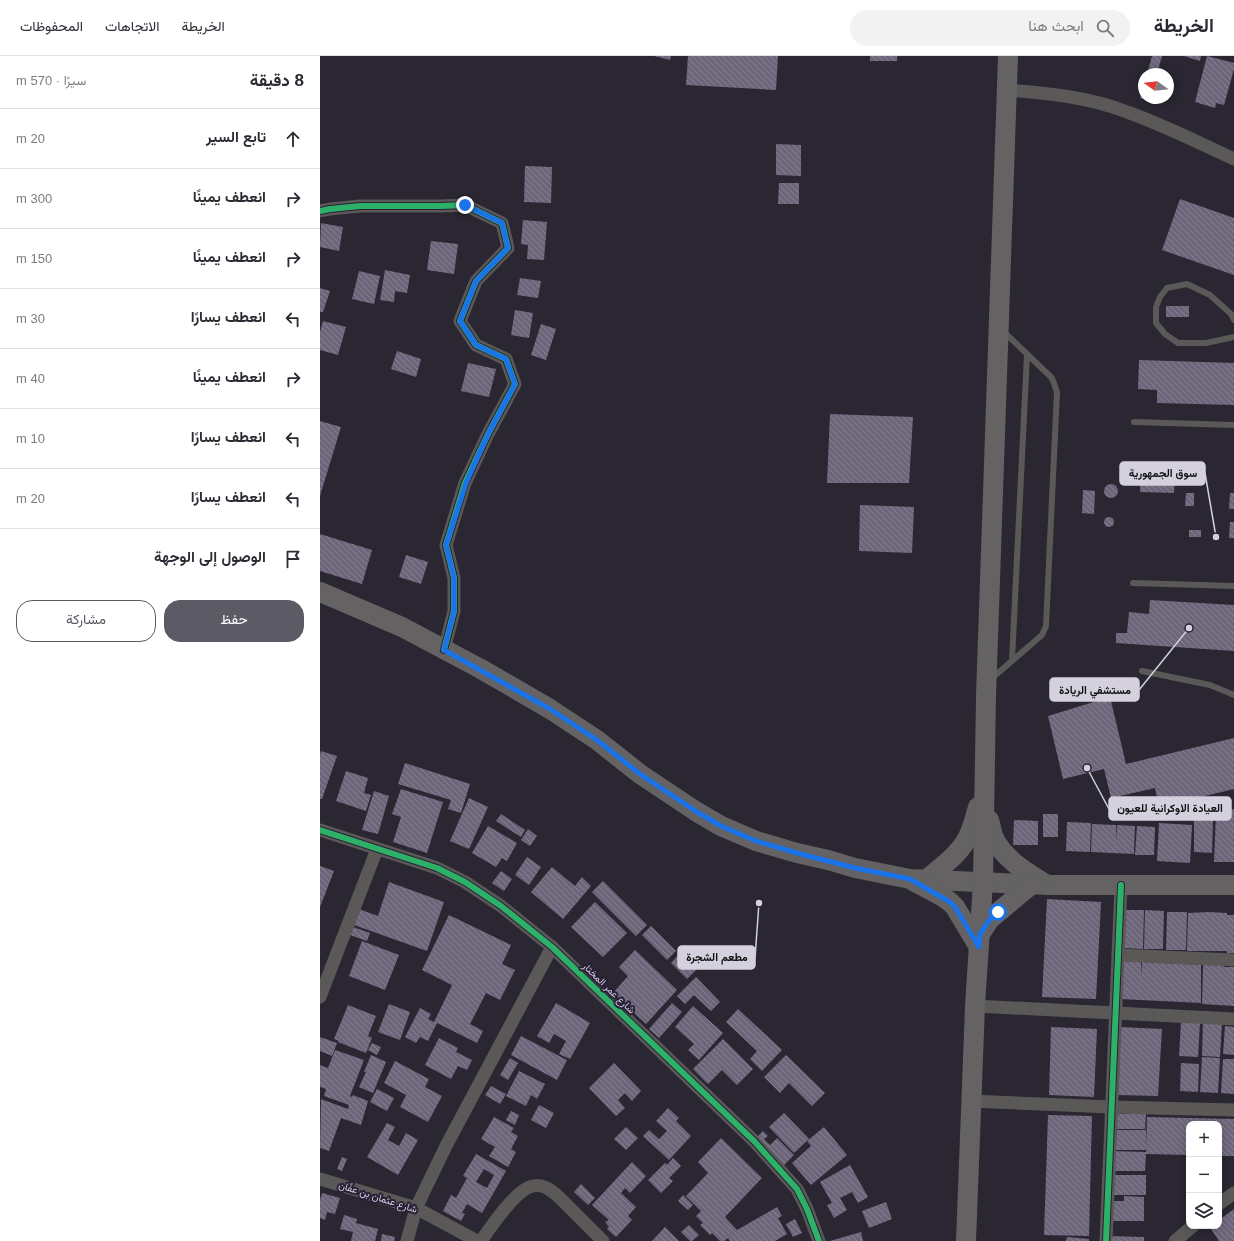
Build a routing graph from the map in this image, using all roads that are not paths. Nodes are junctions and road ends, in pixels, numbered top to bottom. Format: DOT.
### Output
graph roads {
  1 [pos="1008,56"];
  2 [pos="1007,90"];
  3 [pos="1234,159"];
  4 [pos="320,211"];
  5 [pos="1234,320"];
  6 [pos="999,328"];
  7 [pos="1234,337"];
  8 [pos="1026,355"];
  9 [pos="1134,422"];
  10 [pos="1234,425"];
  11 [pos="1133,583"];
  12 [pos="1234,586"];
  13 [pos="320,592"];
  14 [pos="444,650"];
  15 [pos="1012,660"];
  16 [pos="1142,671"];
  17 [pos="987,683"];
  18 [pos="1234,695"];
  19 [pos="985,794"];
  20 [pos="320,830"];
  21 [pos="377,849"];
  22 [pos="918,879"];
  23 [pos="983,882"];
  24 [pos="1040,884"];
  25 [pos="1121,885"];
  26 [pos="1234,885"];
  27 [pos="980,940"];
  28 [pos="552,947"];
  29 [pos="1118,955"];
  30 [pos="1234,960"];
  31 [pos="320,997"];
  32 [pos="975,1006"];
  33 [pos="1115,1013"];
  34 [pos="1234,1019"];
  35 [pos="970,1101"];
  36 [pos="1111,1107"];
  37 [pos="1234,1110"];
  38 [pos="320,1179"];
  39 [pos="1234,1193"];
  40 [pos="1222,1202"];
  41 [pos="416,1208"];
  42 [pos="1189,1229"];
  43 [pos="407,1241"];
  44 [pos="478,1241"];
  45 [pos="481,1241"];
  46 [pos="603,1241"];
  47 [pos="819,1241"];
  48 [pos="966,1241"];
  49 [pos="1106,1241"];
  50 [pos="1175,1241"];
  1 -- 2 [label="main road"];
  2 -- 3 [label="street"];
  2 -- 6 [label="main road"];
  4 -- 14 [label="street"];
  5 -- 7 [label="lane"];
  6 -- 8 [label="lane"];
  6 -- 17 [label="main road"];
  8 -- 15 [label="lane"];
  8 -- 15 [label="lane"];
  9 -- 10 [label="lane"];
  11 -- 12 [label="lane"];
  13 -- 14 [label="main road"];
  14 -- 22 [label="main road"];
  15 -- 17 [label="lane"];
  16 -- 18 [label="lane"];
  17 -- 19 [label="main road"];
  19 -- 22 [label="main road"];
  19 -- 23 [label="main road"];
  19 -- 24 [label="main road"];
  20 -- 21 [label="street, شارع عمر المختار"];
  21 -- 28 [label="street, شارع عمر المختار"];
  21 -- 31 [label="street"];
  22 -- 23 [label="main road"];
  22 -- 27 [label="main road"];
  23 -- 24 [label="main road"];
  23 -- 27 [label="main road"];
  24 -- 25 [label="main road"];
  24 -- 27 [label="main road"];
  25 -- 26 [label="main road"];
  25 -- 29 [label="street"];
  27 -- 32 [label="main road"];
  28 -- 41 [label="street"];
  28 -- 47 [label="street, شارع عمر المختار"];
  29 -- 30 [label="street"];
  29 -- 33 [label="street"];
  32 -- 33 [label="street"];
  32 -- 35 [label="main road"];
  33 -- 34 [label="street"];
  33 -- 36 [label="street"];
  35 -- 36 [label="street"];
  35 -- 48 [label="main road"];
  36 -- 37 [label="street"];
  36 -- 49 [label="street"];
  38 -- 41 [label="street, شارع عثمان بن عفّان"];
  39 -- 40 [label="street"];
  41 -- 43 [label="street"];
  41 -- 44 [label="street, شارع عثمان بن عفّان"];
  42 -- 50 [label="street"];
  45 -- 46 [label="street"];
}
